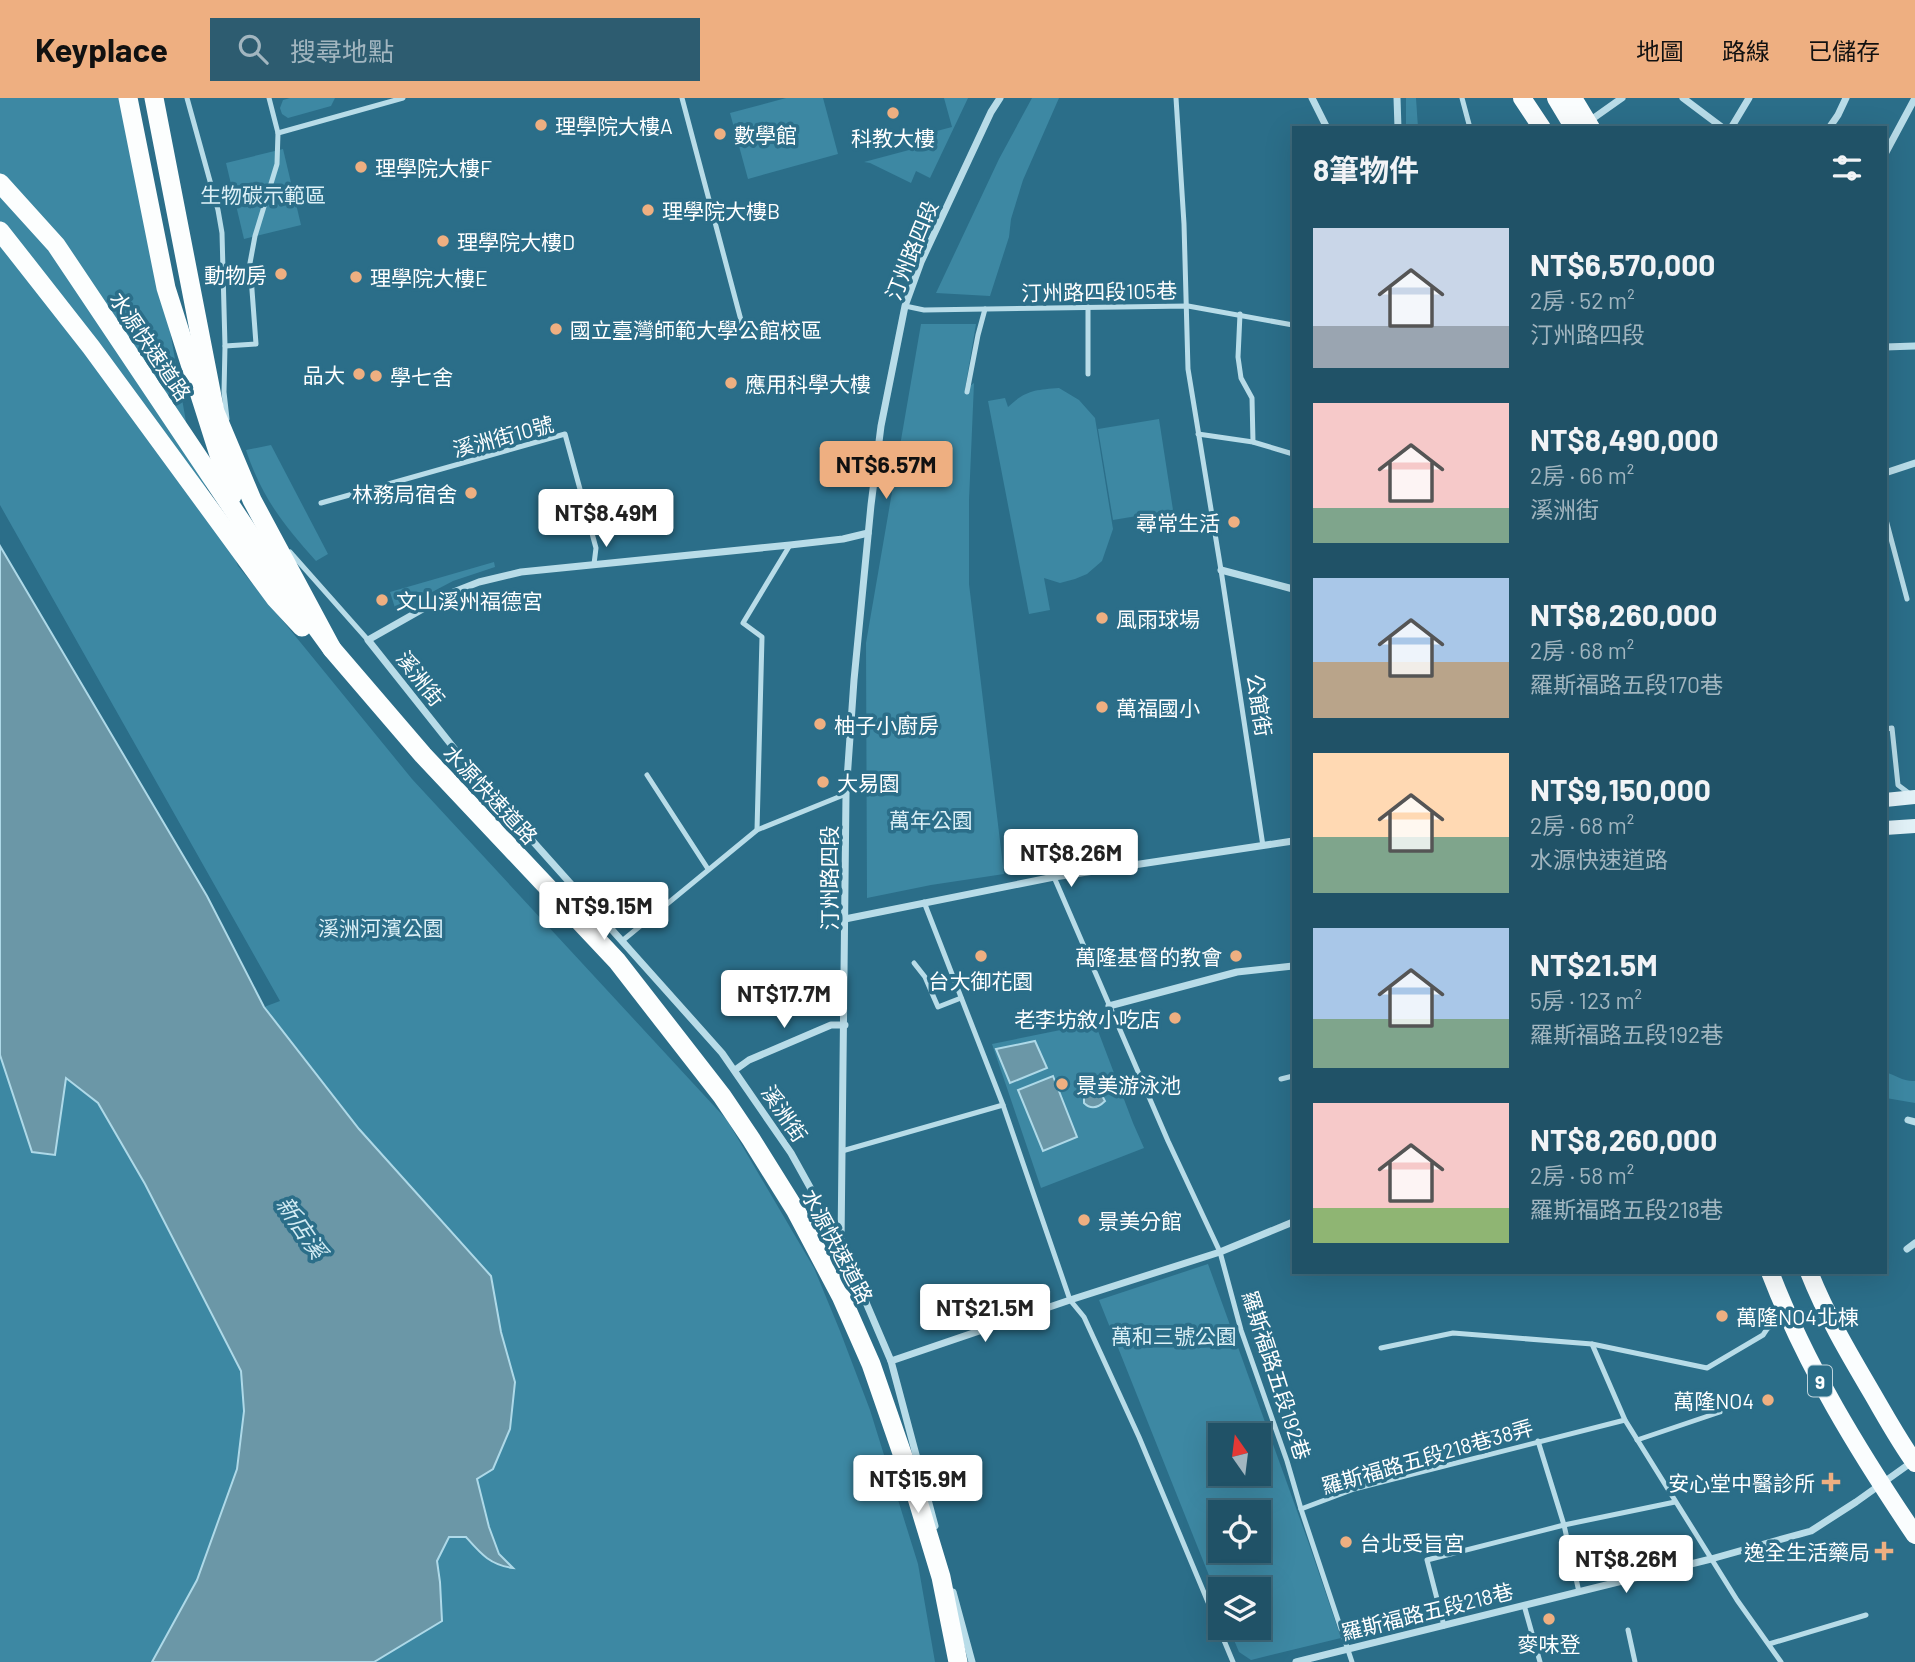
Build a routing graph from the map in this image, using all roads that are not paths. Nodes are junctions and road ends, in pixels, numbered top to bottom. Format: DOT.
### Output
graph roads {
  1 [pos="128,98"];
  2 [pos="148,98"];
  3 [pos="154,98"];
  4 [pos="187,98"];
  5 [pos="269,98"];
  6 [pos="403,98"];
  7 [pos="682,98"];
  8 [pos="1000,98"];
  9 [pos="1176,98"];
  10 [pos="1312,98"];
  11 [pos="1397,98"];
  12 [pos="1462,98"];
  13 [pos="1522,98"];
  14 [pos="1556,98"];
  15 [pos="1573,98"];
  16 [pos="1622,98"];
  17 [pos="1683,98"];
  18 [pos="1749,98"];
  19 [pos="1846,98"];
  20 [pos="1915,98"];
  21 [pos="1325,126"];
  22 [pos="1398,126"];
  23 [pos="1469,126"];
  24 [pos="1541,126"];
  25 [pos="1584,126"];
  26 [pos="1720,126"];
  27 [pos="1732,126"];
  28 [pos="1830,126"];
  29 [pos="278,133"];
  30 [pos="1887,150"];
  31 [pos="0,183"];
  32 [pos="0,231"];
  33 [pos="905,306"];
  34 [pos="1188,306"];
  35 [pos="1087,307"];
  36 [pos="985,309"];
  37 [pos="1240,314"];
  38 [pos="742,324"];
  39 [pos="1292,325"];
  40 [pos="225,346"];
  41 [pos="1915,346"];
  42 [pos="1887,347"];
  43 [pos="1088,374"];
  44 [pos="967,392"];
  45 [pos="200,395"];
  46 [pos="1198,434"];
  47 [pos="1253,442"];
  48 [pos="1292,454"];
  49 [pos="1915,463"];
  50 [pos="1887,472"];
  51 [pos="321,503"];
  52 [pos="1887,524"];
  53 [pos="868,533"];
  54 [pos="790,545"];
  55 [pos="594,564"];
  56 [pos="1221,570"];
  57 [pos="1292,589"];
  58 [pos="275,597"];
  59 [pos="1907,599"];
  60 [pos="368,640"];
  61 [pos="332,649"];
  62 [pos="1887,729"];
  63 [pos="647,775"];
  64 [pos="846,794"];
  65 [pos="1915,799"];
  66 [pos="1887,800"];
  67 [pos="1915,826"];
  68 [pos="1887,828"];
  69 [pos="757,830"];
  70 [pos="1292,841"];
  71 [pos="1263,846"];
  72 [pos="708,869"];
  73 [pos="1054,877"];
  74 [pos="924,902"];
  75 [pos="845,919"];
  76 [pos="622,941"];
  77 [pos="914,963"];
  78 [pos="1292,966"];
  79 [pos="961,998"];
  80 [pos="1109,1006"];
  81 [pos="845,1025"];
  82 [pos="735,1070"];
  83 [pos="1292,1076"];
  84 [pos="1281,1079"];
  85 [pos="1003,1105"];
  86 [pos="842,1151"];
  87 [pos="1292,1222"];
  88 [pos="1915,1243"];
  89 [pos="841,1244"];
  90 [pos="1907,1249"];
  91 [pos="1220,1252"];
  92 [pos="1771,1274"];
  93 [pos="1810,1274"];
  94 [pos="1070,1300"];
  95 [pos="1786,1315"];
  96 [pos="1592,1343"];
  97 [pos="1381,1348"];
  98 [pos="891,1361"];
  99 [pos="1720,1412"];
  100 [pos="1625,1420"];
  101 [pos="1637,1440"];
  102 [pos="1538,1441"];
  103 [pos="1914,1461"];
  104 [pos="1881,1485"];
  105 [pos="1675,1502"];
  106 [pos="1301,1509"];
  107 [pos="1564,1525"];
  108 [pos="937,1531"];
  109 [pos="1915,1535"];
  110 [pos="940,1544"];
  111 [pos="1711,1559"];
  112 [pos="1579,1592"];
  113 [pos="1524,1605"];
  114 [pos="1866,1615"];
  115 [pos="1444,1626"];
  116 [pos="1628,1630"];
  117 [pos="1769,1644"];
  118 [pos="1347,1649"];
  119 [pos="957,1662"];
  120 [pos="972,1662"];
  121 [pos="1233,1662"];
  122 [pos="1296,1662"];
  123 [pos="1352,1662"];
  124 [pos="1540,1662"];
  125 [pos="1635,1662"];
  126 [pos="1781,1662"];
  1 -- 45 [label="highway"];
  2 -- 45 [label="highway"];
  3 -- 61 [label="highway, bridge"];
  4 -- 40 [label="lane"];
  5 -- 29 [label="lane"];
  6 -- 29 [label="lane"];
  7 -- 38 [label="lane"];
  8 -- 33 [label="street, 汀州路四段"];
  9 -- 34 [label="lane, 公館街"];
  10 -- 21 [label="street"];
  11 -- 22 [label="street"];
  12 -- 23 [label="lane"];
  13 -- 24 [label="main road"];
  14 -- 25 [label="main road"];
  15 -- 25 [label="main road"];
  16 -- 25 [label="street"];
  17 -- 26 [label="street"];
  18 -- 27 [label="street"];
  19 -- 28 [label="street"];
  20 -- 30 [label="street"];
  29 -- 40 [label="lane"];
  31 -- 61 [label="highway, 水源快速道路, bridge"];
  32 -- 58 [label="highway"];
  33 -- 36 [label="lane, 汀州路四段105巷"];
  33 -- 53 [label="street, 汀州路四段"];
  34 -- 35 [label="lane, 汀州路四段105巷"];
  34 -- 37 [label="lane, 汀州路四段105巷"];
  34 -- 46 [label="lane, 公館街"];
  35 -- 36 [label="lane, 汀州路四段105巷"];
  35 -- 43 [label="lane"];
  36 -- 44 [label="lane"];
  37 -- 39 [label="lane, 汀州路四段105巷"];
  37 -- 47 [label="lane"];
  40 -- 60 [label="lane"];
  41 -- 42 [label="street"];
  45 -- 58 [label="highway"];
  46 -- 47 [label="lane"];
  46 -- 56 [label="lane, 公館街"];
  47 -- 48 [label="lane"];
  49 -- 50 [label="street"];
  51 -- 55 [label="lane, 溪洲街10號"];
  52 -- 59 [label="lane"];
  53 -- 54 [label="street, 溪洲街"];
  53 -- 64 [label="street, 汀州路四段"];
  54 -- 55 [label="street, 溪洲街"];
  54 -- 69 [label="lane"];
  55 -- 60 [label="street, 溪洲街"];
  56 -- 57 [label="street"];
  56 -- 71 [label="lane, 公館街"];
  58 -- 119 [label="highway, 水源快速道路"];
  60 -- 76 [label="street, 溪洲街"];
  61 -- 119 [label="highway, 水源快速道路"];
  62 -- 65 [label="lane"];
  63 -- 72 [label="lane"];
  64 -- 69 [label="lane"];
  64 -- 75 [label="street, 汀州路四段"];
  65 -- 66 [label="main road"];
  67 -- 68 [label="main road"];
  69 -- 72 [label="lane"];
  70 -- 71 [label="street"];
  71 -- 73 [label="street"];
  72 -- 76 [label="lane"];
  73 -- 74 [label="street"];
  73 -- 80 [label="lane, 羅斯福路五段192巷"];
  74 -- 75 [label="street"];
  74 -- 79 [label="lane"];
  75 -- 81 [label="street, 汀州路四段"];
  76 -- 82 [label="street, 溪洲街"];
  77 -- 79 [label="lane"];
  78 -- 80 [label="street"];
  79 -- 85 [label="lane"];
  80 -- 91 [label="lane, 羅斯福路五段192巷"];
  81 -- 82 [label="street"];
  81 -- 86 [label="street, 汀州路四段"];
  82 -- 89 [label="street, 溪洲街"];
  83 -- 84 [label="lane"];
  85 -- 86 [label="lane"];
  85 -- 94 [label="lane"];
  86 -- 89 [label="street, 汀州路四段"];
  87 -- 91 [label="street"];
  88 -- 90 [label="street"];
  89 -- 98 [label="street, 汀州路四段"];
  91 -- 94 [label="street"];
  91 -- 106 [label="lane, 羅斯福路五段192巷"];
  92 -- 95 [label="main road, 9"];
  93 -- 103 [label="main road, 9"];
  94 -- 98 [label="street"];
  94 -- 121 [label="lane"];
  95 -- 96 [label="lane"];
  95 -- 104 [label="main road, 9"];
  96 -- 97 [label="lane"];
  96 -- 100 [label="lane"];
  98 -- 108 [label="street, 汀州路四段"];
  99 -- 101 [label="lane"];
  100 -- 101 [label="lane"];
  100 -- 102 [label="lane, 羅斯福路五段218巷38弄"];
  101 -- 105 [label="lane"];
  102 -- 106 [label="lane, 羅斯福路五段218巷38弄"];
  102 -- 107 [label="lane"];
  103 -- 104 [label="street, 羅斯福路五段218巷"];
  104 -- 109 [label="main road, 9"];
  104 -- 111 [label="street, 羅斯福路五段218巷"];
  105 -- 107 [label="lane"];
  105 -- 111 [label="lane"];
  106 -- 118 [label="lane, 羅斯福路五段218巷38弄"];
  107 -- 112 [label="lane"];
  107 -- 115 [label="lane"];
  110 -- 120 [label="street"];
  111 -- 112 [label="street, 羅斯福路五段218巷"];
  111 -- 117 [label="lane"];
  112 -- 113 [label="street, 羅斯福路五段218巷"];
  113 -- 115 [label="street, 羅斯福路五段218巷"];
  113 -- 124 [label="lane"];
  114 -- 117 [label="lane"];
  115 -- 118 [label="street, 羅斯福路五段218巷"];
  116 -- 125 [label="lane"];
  117 -- 126 [label="lane"];
  118 -- 122 [label="street, 羅斯福路五段218巷"];
  118 -- 123 [label="lane, 羅斯福路五段218巷38弄"];
}
